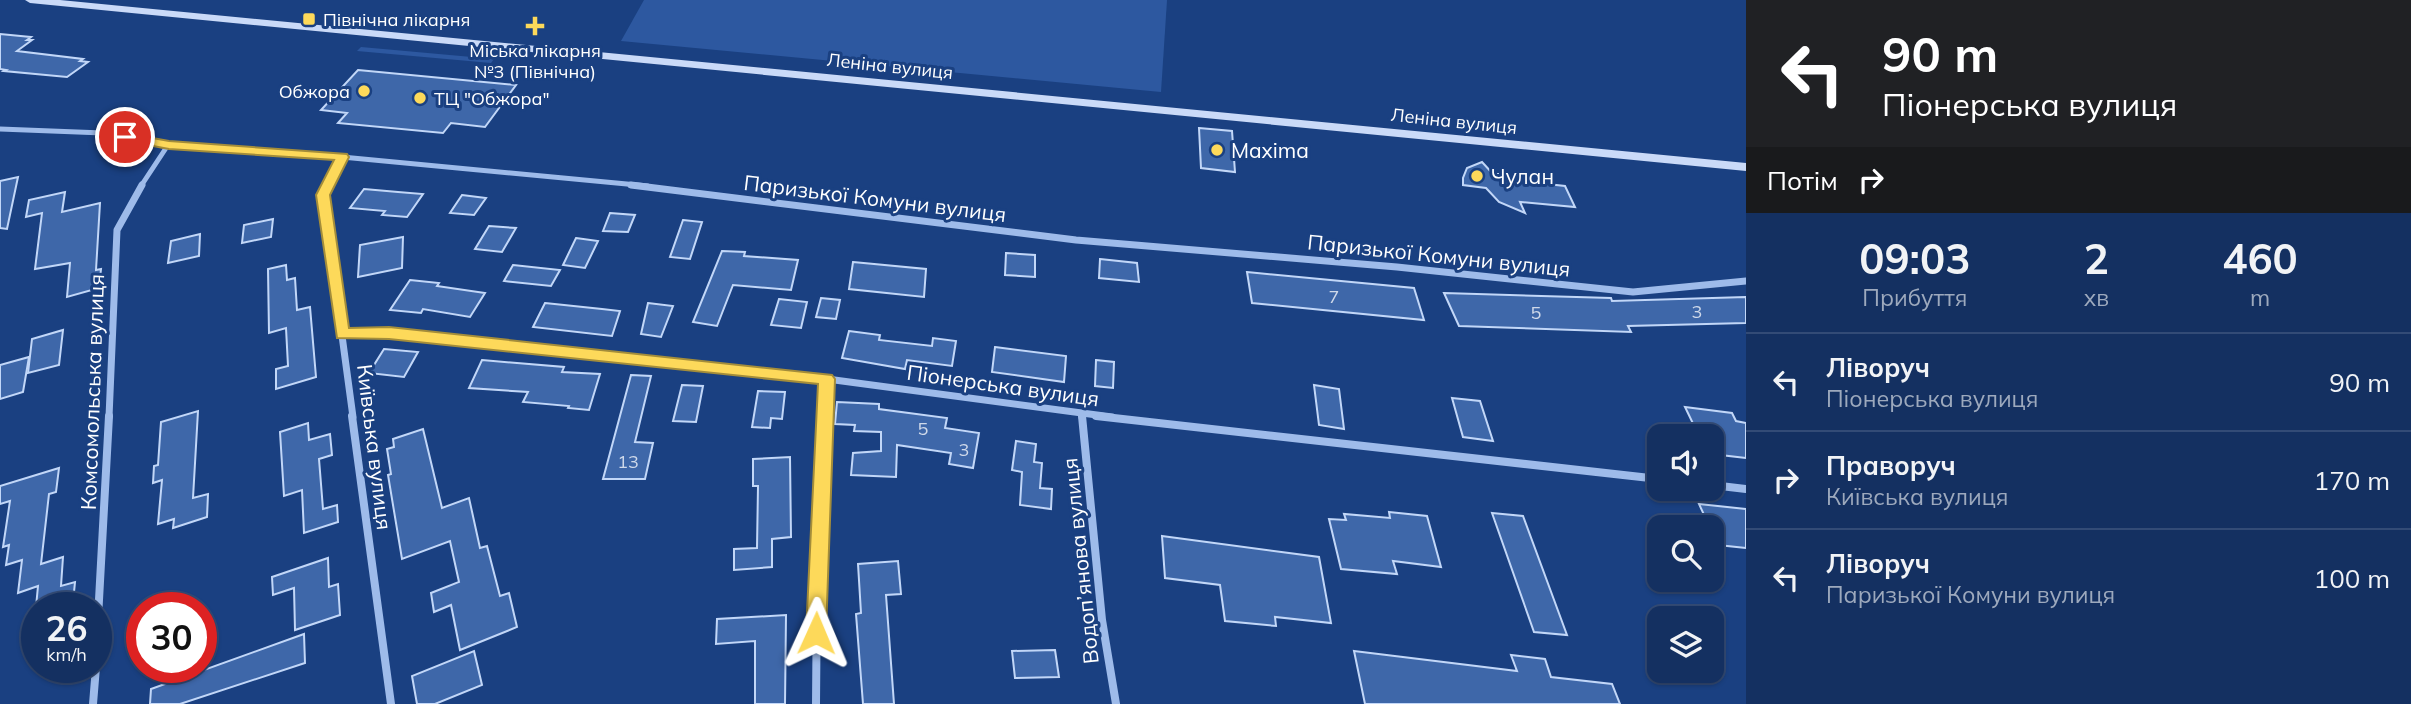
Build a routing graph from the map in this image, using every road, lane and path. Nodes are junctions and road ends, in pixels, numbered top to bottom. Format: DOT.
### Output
graph roads {
  1 [pos="30,0"];
  2 [pos="1,130"];
  3 [pos="169,145"];
  4 [pos="342,157"];
  5 [pos="1746,166"];
  6 [pos="1746,281"];
  7 [pos="342,334"];
  8 [pos="827,379"];
  9 [pos="1082,414"];
  10 [pos="1647,478"];
  11 [pos="1724,486"];
  12 [pos="1746,489"];
  13 [pos="100,592"];
  14 [pos="95,683"];
  15 [pos="93,704"];
  16 [pos="391,704"];
  17 [pos="816,704"];
  18 [pos="1116,704"];
  1 -- 5 [label="main road, Леніна вулиця"];
  2 -- 3 [label="street, Паризької Комуни вулиця"];
  3 -- 4 [label="street, Паризької Комуни вулиця"];
  3 -- 13 [label="street, Комсомольська вулиця"];
  4 -- 6 [label="street, Паризької Комуни вулиця"];
  4 -- 7 [label="street, Київська вулиця"];
  7 -- 8 [label="street, Піонерська вулиця"];
  7 -- 16 [label="street, Київська вулиця"];
  8 -- 9 [label="street, Піонерська вулиця"];
  8 -- 17 [label="street"];
  9 -- 10 [label="street, Піонерська вулиця"];
  9 -- 18 [label="street, Водоп’янова вулиця"];
  11 -- 12 [label="street"];
  14 -- 15 [label="street"];
}
